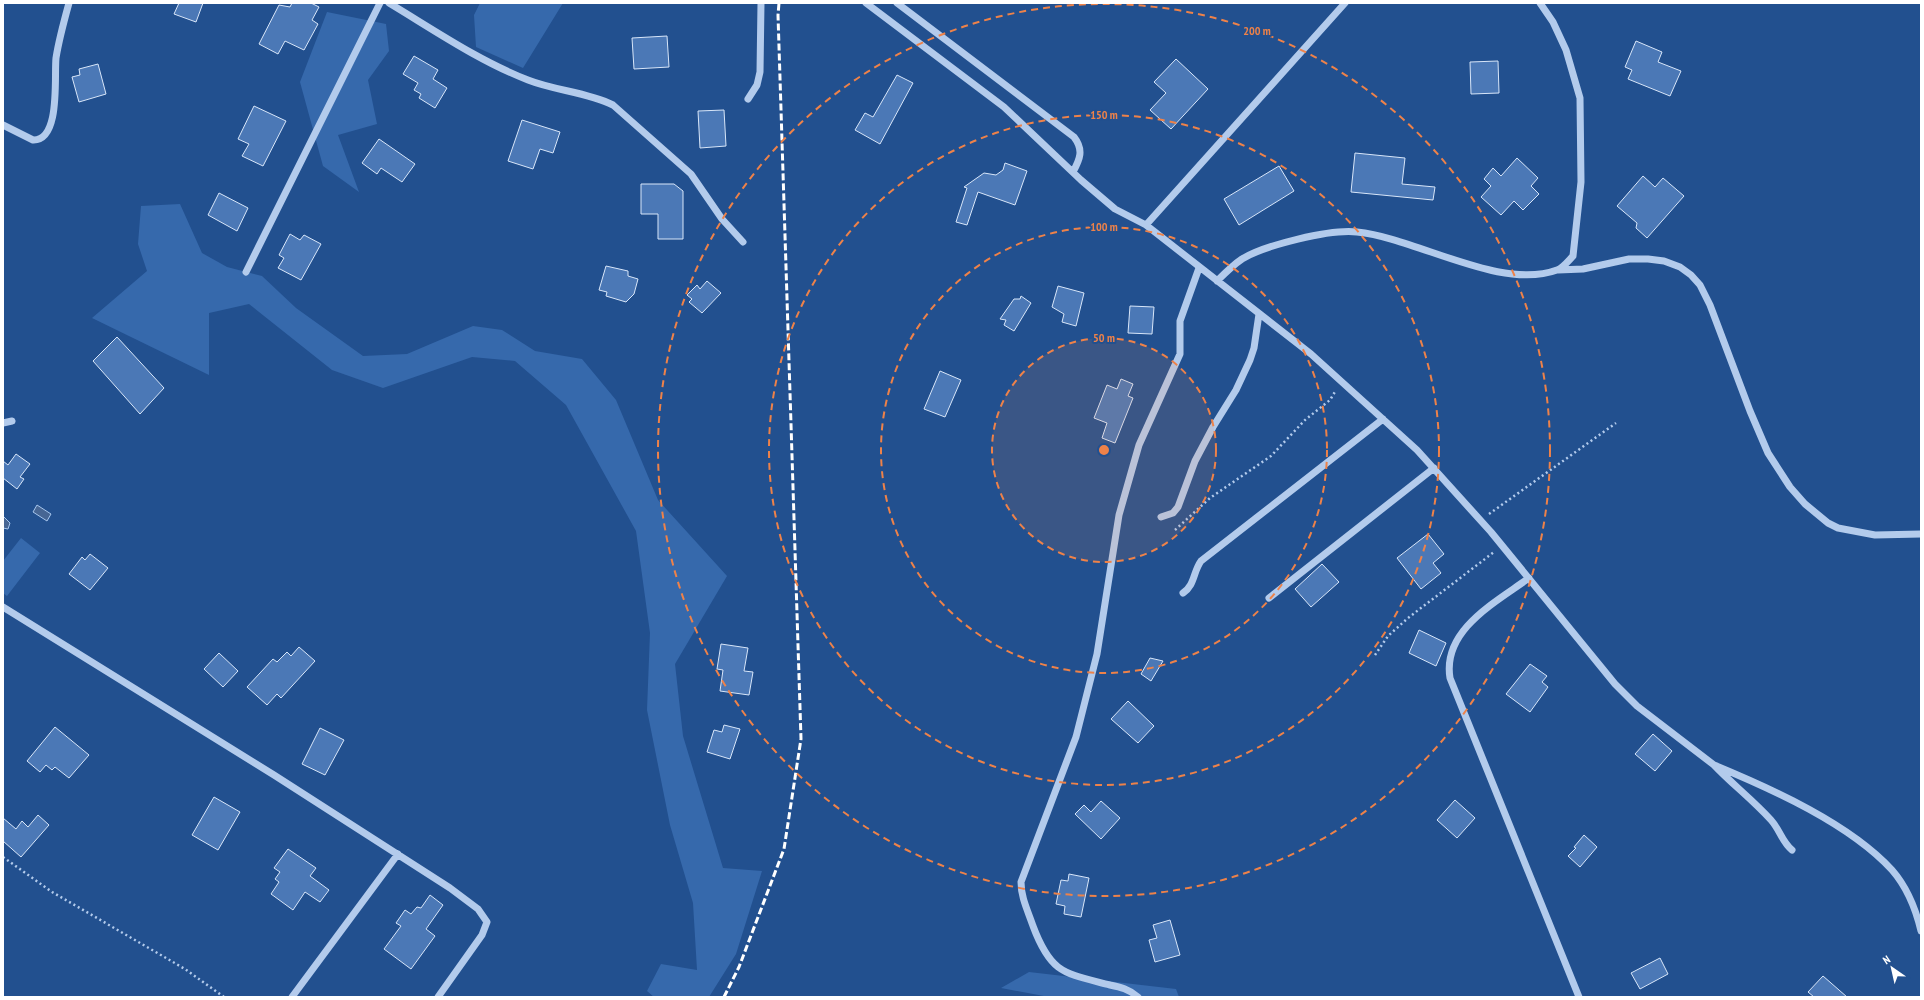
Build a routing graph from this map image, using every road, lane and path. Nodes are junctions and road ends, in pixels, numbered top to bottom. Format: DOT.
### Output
graph roads {
  1 [pos="69,3"];
  2 [pos="380,3"];
  3 [pos="389,3"];
  4 [pos="761,3"];
  5 [pos="866,3"];
  6 [pos="897,3"];
  7 [pos="1345,3"];
  8 [pos="1540,3"];
  9 [pos="748,99"];
  10 [pos="3,125"];
  11 [pos="1073,172"];
  12 [pos="1146,225"];
  13 [pos="743,242"];
  14 [pos="1199,268"];
  15 [pos="1558,270"];
  16 [pos="246,272"];
  17 [pos="1217,281"];
  18 [pos="1259,314"];
  19 [pos="1340,381"];
  20 [pos="1383,419"];
  21 [pos="12,421"];
  22 [pos="3,422"];
  23 [pos="1616,423"];
  24 [pos="1434,468"];
  25 [pos="1161,517"];
  26 [pos="1480,520"];
  27 [pos="1175,530"];
  28 [pos="1921,534"];
  29 [pos="1502,546"];
  30 [pos="1529,578"];
  31 [pos="1183,593"];
  32 [pos="1269,598"];
  33 [pos="3,607"];
  34 [pos="1374,655"];
  35 [pos="1714,765"];
  36 [pos="1792,850"];
  37 [pos="398,854"];
  38 [pos="3,857"];
  39 [pos="1921,931"];
  40 [pos="224,997"];
  41 [pos="292,997"];
  42 [pos="438,997"];
  43 [pos="1138,997"];
  44 [pos="1579,997"];
  1 -- 10 [label="street"];
  2 -- 16 [label="street"];
  3 -- 13 [label="street"];
  4 -- 9 [label="street"];
  5 -- 11 [label="street"];
  6 -- 11 [label="street"];
  7 -- 12 [label="street"];
  8 -- 15 [label="street"];
  11 -- 12 [label="street"];
  12 -- 14 [label="street"];
  14 -- 17 [label="street"];
  14 -- 43 [label="street"];
  15 -- 17 [label="street"];
  15 -- 28 [label="street"];
  17 -- 18 [label="street"];
  18 -- 19 [label="street"];
  18 -- 25 [label="street"];
  19 -- 20 [label="street"];
  19 -- 27 [label="path"];
  20 -- 24 [label="street"];
  20 -- 31 [label="street"];
  21 -- 22 [label="street"];
  23 -- 26 [label="path"];
  24 -- 26 [label="street"];
  24 -- 32 [label="street"];
  26 -- 29 [label="street"];
  29 -- 30 [label="street"];
  29 -- 34 [label="path"];
  30 -- 35 [label="street"];
  30 -- 44 [label="street"];
  33 -- 37 [label="street"];
  35 -- 36 [label="street"];
  35 -- 39 [label="street"];
  37 -- 41 [label="street"];
  37 -- 42 [label="street"];
  38 -- 40 [label="path"];
}
